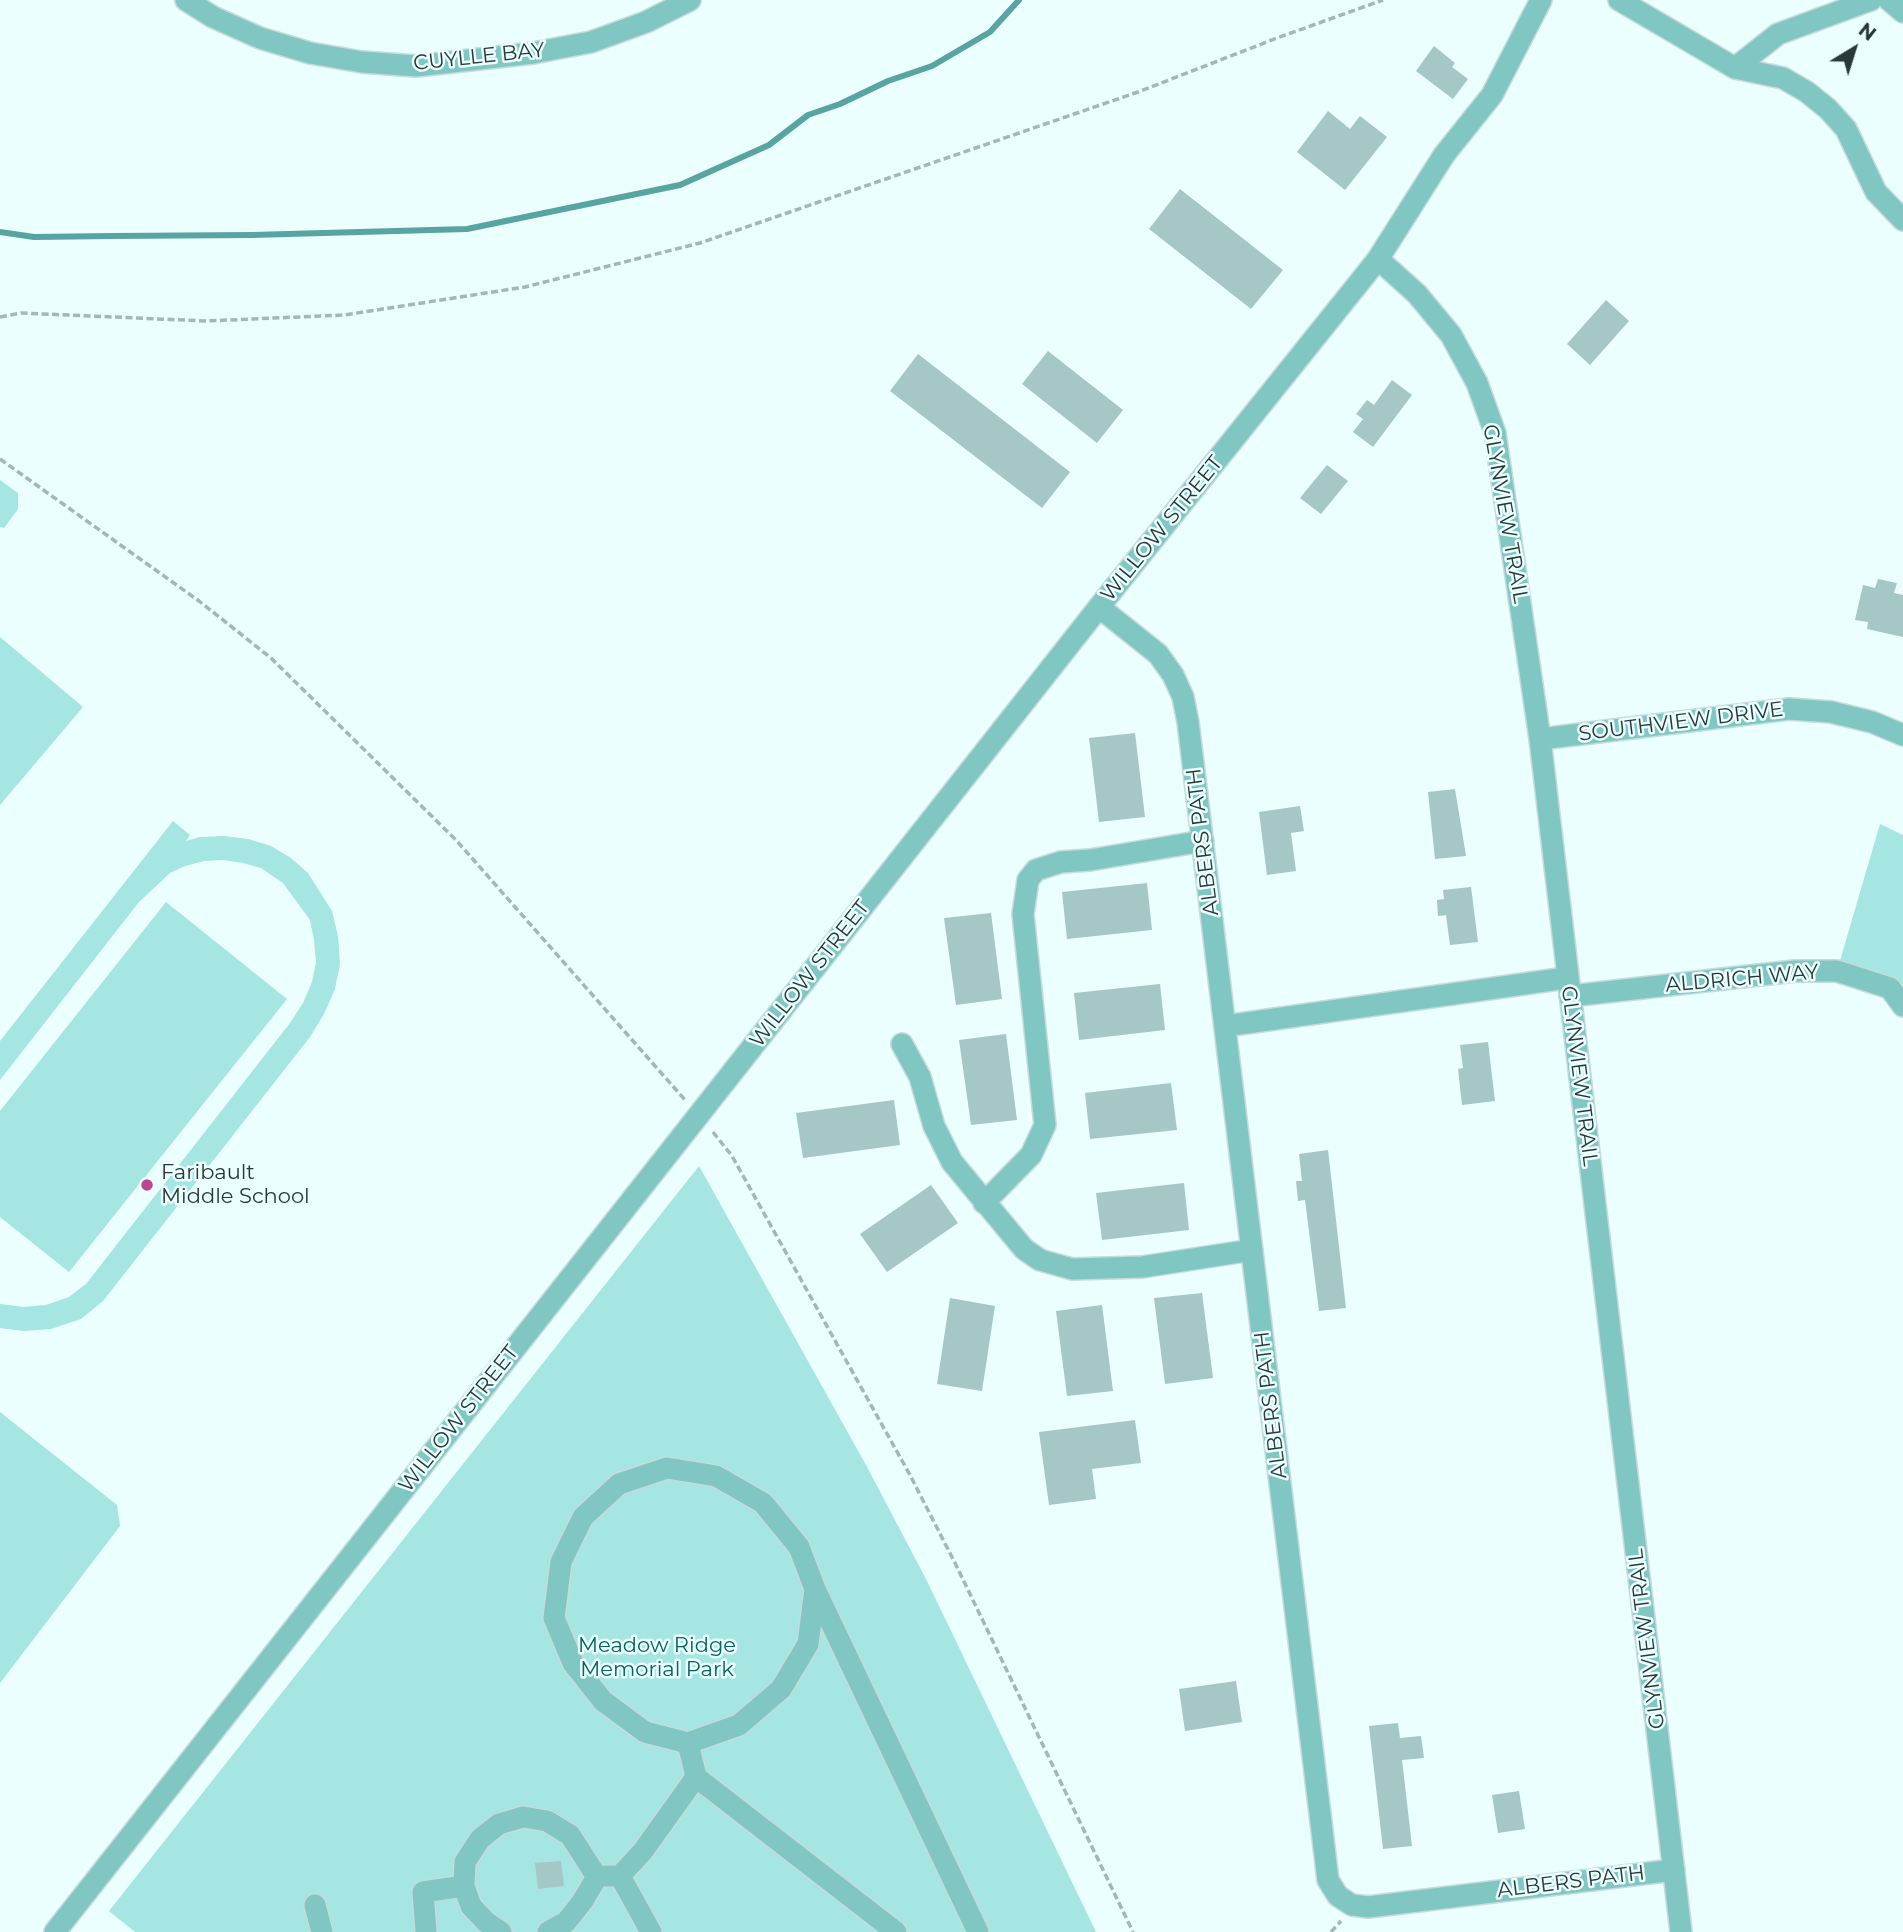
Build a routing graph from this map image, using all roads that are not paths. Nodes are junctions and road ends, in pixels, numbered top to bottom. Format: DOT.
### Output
graph roads {
  1 [pos="186,0"];
  2 [pos="690,0"];
  3 [pos="1541,0"];
  4 [pos="1619,0"];
  5 [pos="1871,0"];
  6 [pos="1889,0"];
  7 [pos="1903,12"];
  8 [pos="1735,68"];
  9 [pos="1903,220"];
  10 [pos="1378,259"];
  11 [pos="1099,607"];
  12 [pos="1903,735"];
  13 [pos="1540,739"];
  14 [pos="1203,841"];
  15 [pos="1568,987"];
  16 [pos="1903,1006"];
  17 [pos="1225,1026"];
  18 [pos="902,1044"];
  19 [pos="984,1203"];
  20 [pos="1252,1250"];
  21 [pos="815,1589"];
  22 [pos="688,1743"];
  23 [pos="696,1777"];
  24 [pos="1674,1870"];
  25 [pos="620,1875"];
  26 [pos="597,1877"];
  27 [pos="464,1886"];
  28 [pos="314,1905"];
  29 [pos="55,1932"];
  30 [pos="322,1932"];
  31 [pos="426,1932"];
  32 [pos="501,1932"];
  33 [pos="548,1932"];
  34 [pos="651,1932"];
  35 [pos="895,1932"];
  36 [pos="978,1932"];
  37 [pos="1681,1932"];
  1 -- 2 [label="street, CUYLLE BAY"];
  3 -- 10 [label="street, WILLOW STREET"];
  4 -- 8 [label="street"];
  5 -- 8 [label="street"];
  6 -- 7 [label="street"];
  8 -- 9 [label="street"];
  10 -- 11 [label="street, WILLOW STREET"];
  10 -- 13 [label="street, GLYNVIEW TRAIL"];
  11 -- 14 [label="street, ALBERS PATH"];
  11 -- 29 [label="street, WILLOW STREET"];
  12 -- 13 [label="street, SOUTHVIEW DRIVE"];
  13 -- 15 [label="street, GLYNVIEW TRAIL"];
  14 -- 17 [label="street, ALBERS PATH"];
  14 -- 19 [label="street"];
  15 -- 16 [label="street, ALDRICH WAY"];
  15 -- 17 [label="street, ALDRICH WAY"];
  15 -- 24 [label="street, GLYNVIEW TRAIL"];
  17 -- 20 [label="street, ALBERS PATH"];
  18 -- 19 [label="street"];
  19 -- 20 [label="street"];
  20 -- 24 [label="street, ALBERS PATH"];
  21 -- 22 [label="street"];
  21 -- 22 [label="street"];
  21 -- 36 [label="street"];
  22 -- 23 [label="street"];
  23 -- 25 [label="street"];
  23 -- 35 [label="street"];
  24 -- 37 [label="street, GLYNVIEW TRAIL"];
  25 -- 26 [label="street"];
  25 -- 34 [label="street"];
  26 -- 27 [label="street"];
  26 -- 33 [label="street"];
  27 -- 31 [label="street"];
  27 -- 32 [label="street"];
  28 -- 30 [label="street"];
}
